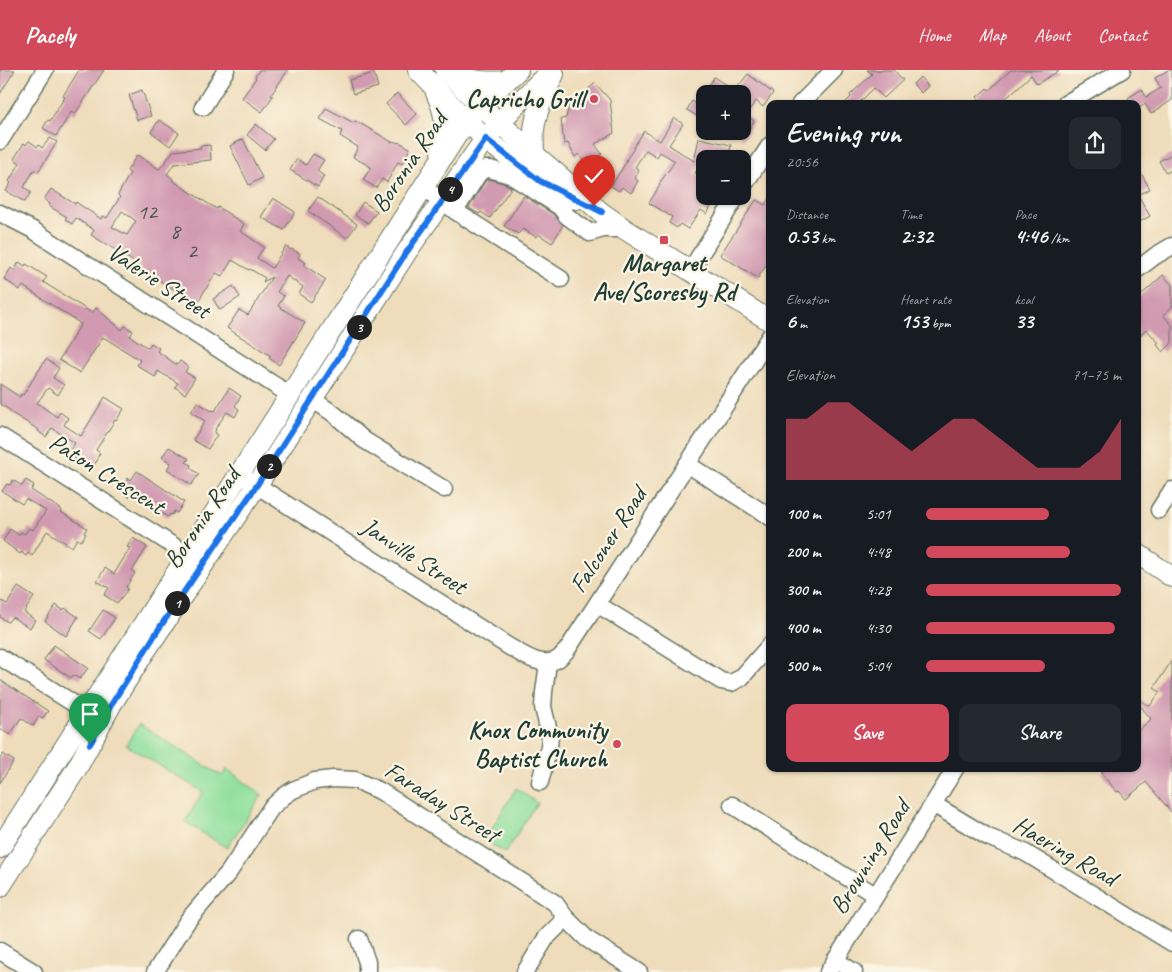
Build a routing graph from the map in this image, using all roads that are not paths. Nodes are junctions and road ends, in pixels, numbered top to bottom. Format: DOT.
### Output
graph roads {
  1 [pos="45,70"];
  2 [pos="226,70"];
  3 [pos="418,70"];
  4 [pos="450,70"];
  5 [pos="554,70"];
  6 [pos="834,70"];
  7 [pos="1122,70"];
  8 [pos="512,75"];
  9 [pos="439,78"];
  10 [pos="804,100"];
  11 [pos="1072,100"];
  12 [pos="480,105"];
  13 [pos="204,107"];
  14 [pos="467,121"];
  15 [pos="500,123"];
  16 [pos="486,139"];
  17 [pos="0,141"];
  18 [pos="766,151"];
  19 [pos="534,154"];
  20 [pos="439,161"];
  21 [pos="751,174"];
  22 [pos="423,186"];
  23 [pos="732,205"];
  24 [pos="448,206"];
  25 [pos="602,212"];
  26 [pos="0,213"];
  27 [pos="625,229"];
  28 [pos="1172,246"];
  29 [pos="1141,267"];
  30 [pos="690,271"];
  31 [pos="561,279"];
  32 [pos="766,318"];
  33 [pos="766,342"];
  34 [pos="290,394"];
  35 [pos="312,399"];
  36 [pos="0,436"];
  37 [pos="687,464"];
  38 [pos="239,474"];
  39 [pos="257,485"];
  40 [pos="444,489"];
  41 [pos="1172,490"];
  42 [pos="1159,510"];
  43 [pos="766,514"];
  44 [pos="188,555"];
  45 [pos="1141,556"];
  46 [pos="1172,577"];
  47 [pos="597,604"];
  48 [pos="766,650"];
  49 [pos="0,657"];
  50 [pos="548,663"];
  51 [pos="87,712"];
  52 [pos="953,772"];
  53 [pos="540,782"];
  54 [pos="933,804"];
  55 [pos="732,805"];
  56 [pos="0,848"];
  57 [pos="2,881"];
  58 [pos="875,895"];
  59 [pos="566,918"];
  60 [pos="359,939"];
  61 [pos="1172,943"];
  62 [pos="0,951"];
  63 [pos="831,966"];
  64 [pos="34,972"];
  65 [pos="155,972"];
  66 [pos="367,972"];
  67 [pos="525,972"];
  68 [pos="639,972"];
  69 [pos="854,972"];
  1 -- 17 [label="street"];
  2 -- 13 [label="street"];
  3 -- 9 [label="main road"];
  4 -- 8 [label="main road"];
  5 -- 15 [label="main road, Boronia Road"];
  5 -- 19 [label="main road"];
  6 -- 10 [label="street"];
  7 -- 11 [label="street"];
  8 -- 12 [label="main road, Boronia Road"];
  9 -- 12 [label="main road"];
  9 -- 14 [label="main road"];
  9 -- 20 [label="main road"];
  12 -- 14 [label="main road, Boronia Road"];
  12 -- 15 [label="main road"];
  14 -- 16 [label="main road"];
  14 -- 20 [label="main road, Boronia Road"];
  15 -- 16 [label="main road, Boronia Road"];
  15 -- 19 [label="main road"];
  16 -- 24 [label="main road, Boronia Road"];
  16 -- 25 [label="main road"];
  18 -- 21 [label="street"];
  19 -- 25 [label="main road"];
  20 -- 22 [label="main road, Boronia Road"];
  22 -- 24 [label="street"];
  22 -- 34 [label="main road, Boronia Road"];
  23 -- 30 [label="street"];
  24 -- 27 [label="street"];
  24 -- 31 [label="street"];
  24 -- 35 [label="main road, Boronia Road"];
  25 -- 27 [label="main road"];
  26 -- 34 [label="street, Valerie Street"];
  27 -- 30 [label="main road"];
  28 -- 29 [label="street"];
  30 -- 32 [label="main road"];
  33 -- 37 [label="street, Falconer Road"];
  34 -- 38 [label="main road, Boronia Road"];
  35 -- 39 [label="main road, Boronia Road"];
  35 -- 40 [label="street"];
  36 -- 44 [label="street, Paton Crescent"];
  37 -- 43 [label="street"];
  37 -- 47 [label="street, Falconer Road"];
  38 -- 39 [label="street, Janville Street"];
  38 -- 44 [label="main road, Boronia Road"];
  39 -- 50 [label="street, Janville Street"];
  39 -- 57 [label="main road, Boronia Road"];
  41 -- 42 [label="street"];
  44 -- 51 [label="main road, Boronia Road"];
  45 -- 46 [label="main road"];
  47 -- 48 [label="street"];
  47 -- 50 [label="street, Falconer Road"];
  49 -- 51 [label="street"];
  50 -- 53 [label="street"];
  51 -- 56 [label="main road, Boronia Road"];
  52 -- 54 [label="street, Browning Road"];
  54 -- 58 [label="street, Browning Road"];
  54 -- 61 [label="street, Haering Road"];
  55 -- 58 [label="street"];
  58 -- 63 [label="street, Browning Road"];
  59 -- 65 [label="street, Faraday Street"];
  59 -- 67 [label="street"];
  59 -- 68 [label="street, Faraday Street"];
  60 -- 66 [label="street"];
  62 -- 64 [label="street"];
  63 -- 69 [label="street"];
}
